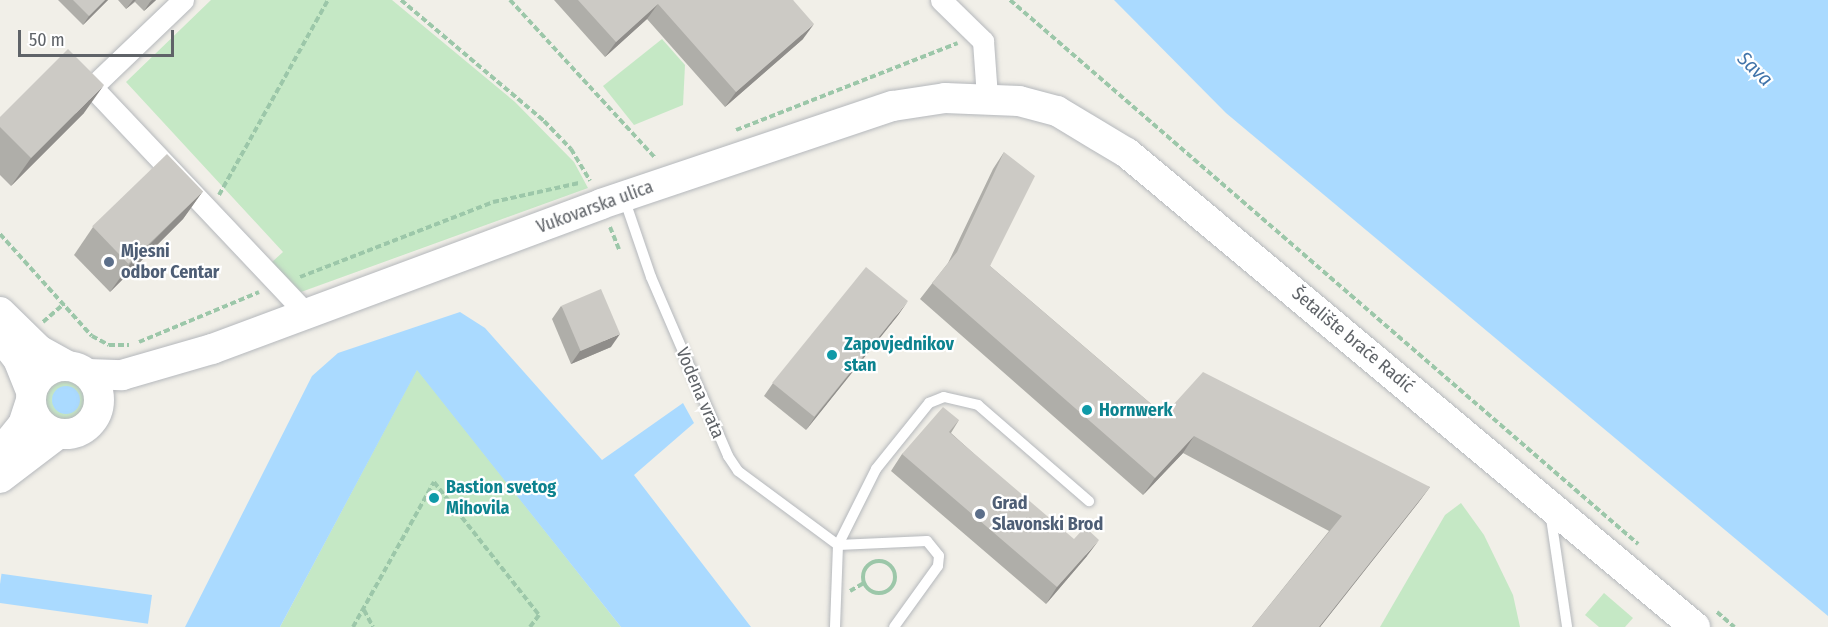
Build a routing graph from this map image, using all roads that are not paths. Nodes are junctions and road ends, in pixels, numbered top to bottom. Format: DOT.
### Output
graph roads {
  1 [pos="183,0"];
  2 [pos="940,0"];
  3 [pos="987,97"];
  4 [pos="623,196"];
  5 [pos="0,312"];
  6 [pos="304,312"];
  7 [pos="0,336"];
  8 [pos="212,349"];
  9 [pos="77,370"];
  10 [pos="31,397"];
  11 [pos="95,417"];
  12 [pos="58,434"];
  13 [pos="0,453"];
  14 [pos="0,478"];
  15 [pos="1545,500"];
  16 [pos="1089,501"];
  17 [pos="838,544"];
  18 [pos="1696,621"];
  19 [pos="836,627"];
  20 [pos="894,627"];
  21 [pos="1567,627"];
  1 -- 6 [label="street"];
  2 -- 3 [label="street"];
  3 -- 4 [label="main road, Vukovarska ulica"];
  3 -- 15 [label="main road, Šetalište braće Radić"];
  4 -- 6 [label="main road, Vukovarska ulica"];
  4 -- 17 [label="lane, Vodena vrata"];
  5 -- 9 [label="main road"];
  6 -- 8 [label="main road, Vukovarska ulica"];
  7 -- 10 [label="main road"];
  8 -- 9 [label="main road, Vukovarska ulica"];
  8 -- 11 [label="main road, Vukovarska ulica"];
  9 -- 10 [label="main road"];
  9 -- 11 [label="main road"];
  10 -- 12 [label="main road"];
  10 -- 13 [label="main road"];
  11 -- 12 [label="main road"];
  12 -- 14 [label="main road"];
  15 -- 18 [label="main road, Šetalište braće Radić"];
  15 -- 21 [label="lane"];
  16 -- 17 [label="lane"];
  17 -- 19 [label="lane"];
  17 -- 20 [label="lane"];
}
